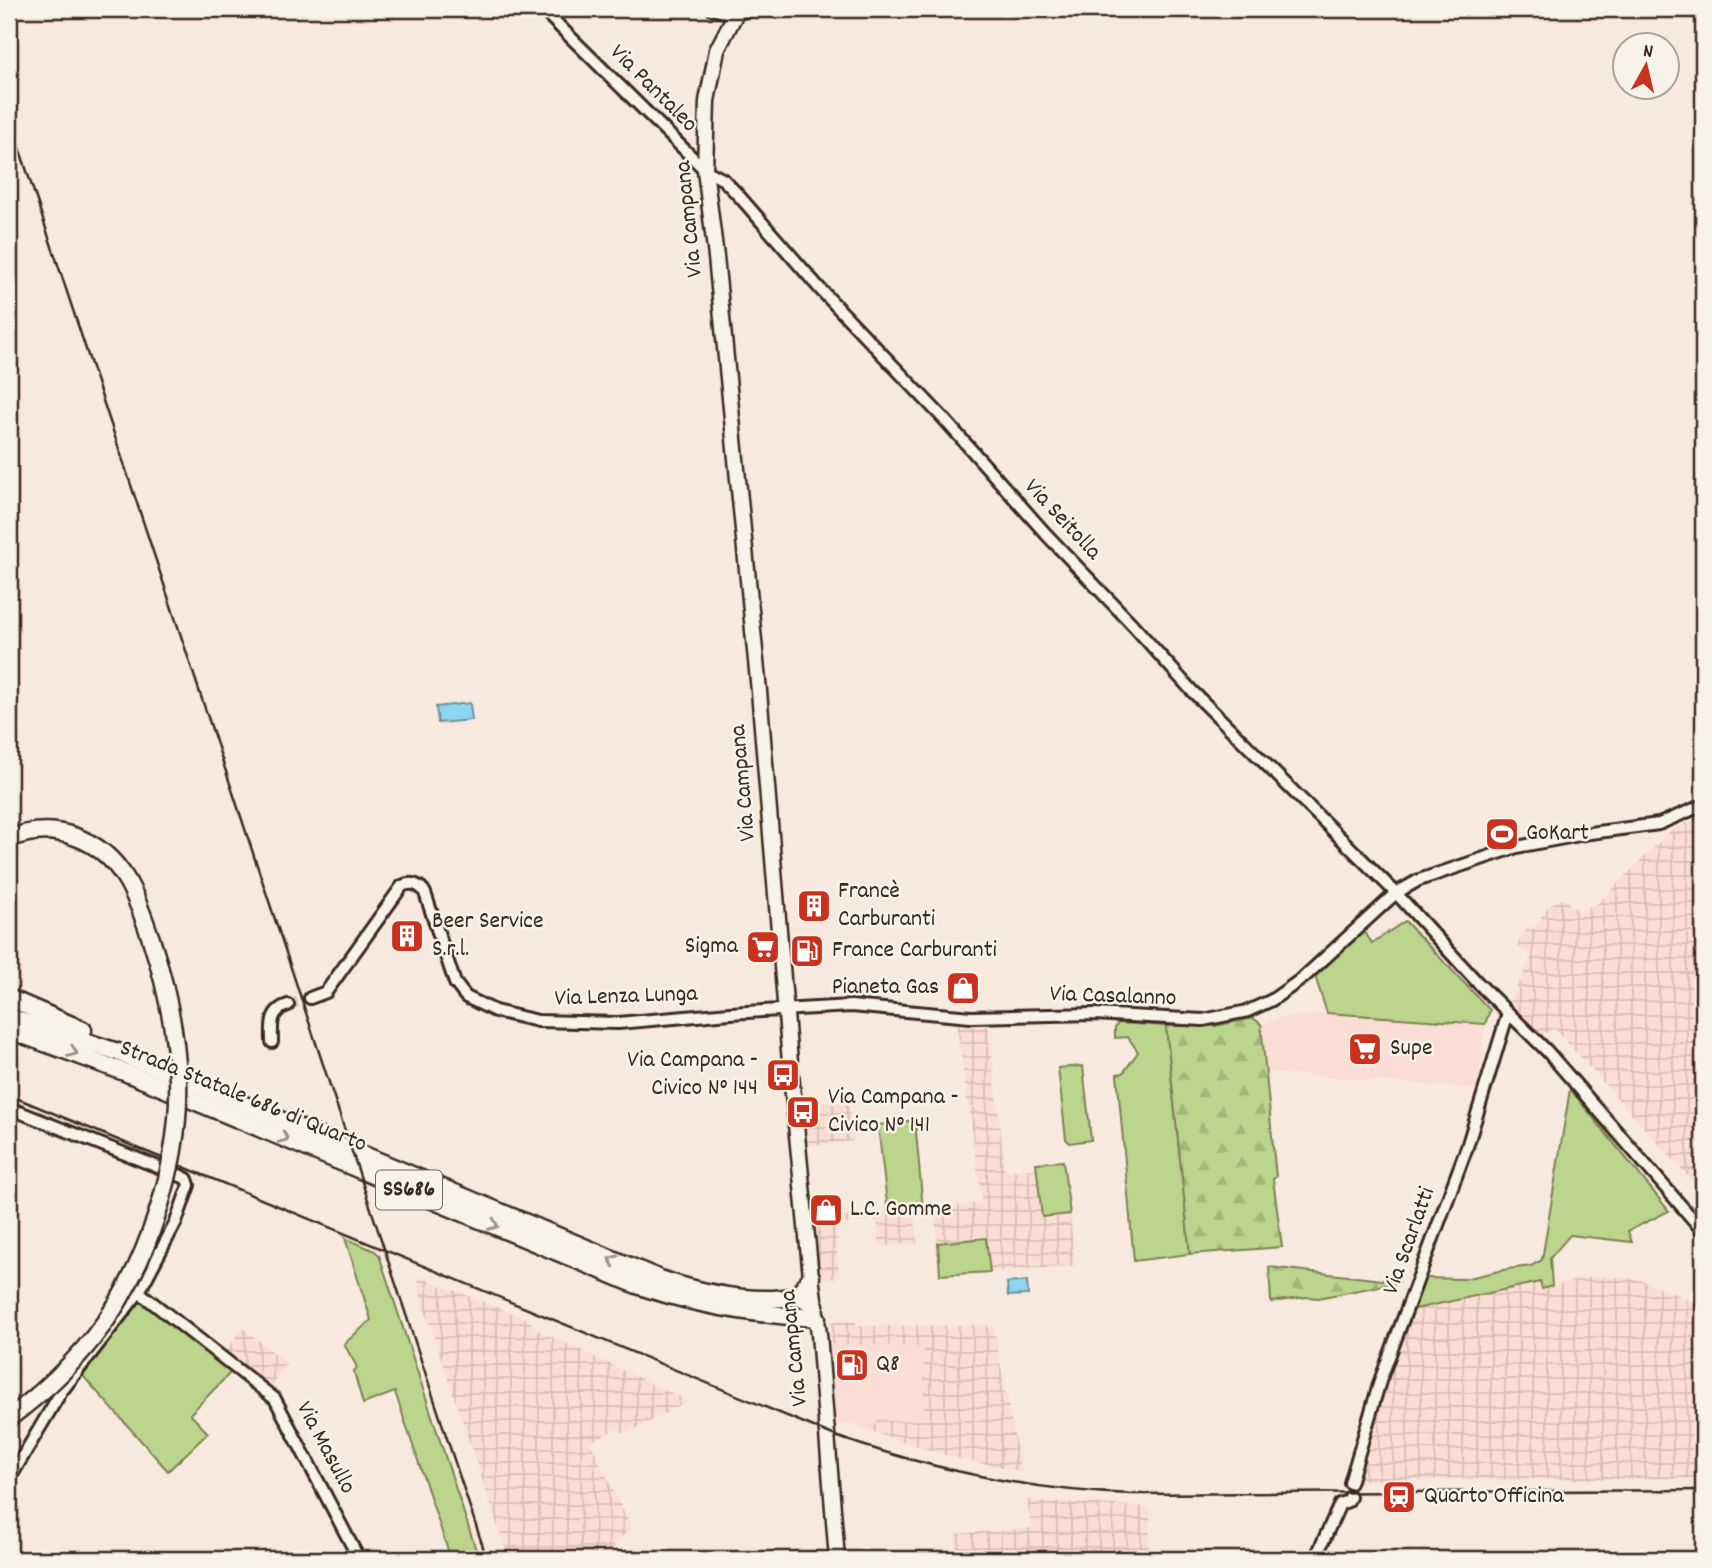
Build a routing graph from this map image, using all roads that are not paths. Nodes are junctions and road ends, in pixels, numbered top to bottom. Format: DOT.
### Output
graph roads {
  1 [pos="542,9"];
  2 [pos="712,9"];
  3 [pos="752,9"];
  4 [pos="736,11"];
  5 [pos="705,170"];
  6 [pos="1703,805"];
  7 [pos="9,839"];
  8 [pos="1396,893"];
  9 [pos="9,998"];
  10 [pos="310,999"];
  11 [pos="288,1005"];
  12 [pos="786,1010"];
  13 [pos="1508,1013"];
  14 [pos="9,1017"];
  15 [pos="9,1030"];
  16 [pos="272,1041"];
  17 [pos="118,1052"];
  18 [pos="9,1108"];
  19 [pos="1703,1231"];
  20 [pos="811,1277"];
  21 [pos="139,1292"];
  22 [pos="797,1296"];
  23 [pos="816,1311"];
  24 [pos="9,1418"];
  25 [pos="13,1473"];
  26 [pos="1350,1483"];
  27 [pos="1350,1497"];
  28 [pos="359,1559"];
  29 [pos="837,1559"];
  30 [pos="1315,1559"];
  1 -- 5 [label="street, Via Pantaleo"];
  2 -- 4 [label="street"];
  3 -- 4 [label="street"];
  4 -- 5 [label="main road, Via Campana"];
  5 -- 8 [label="street, Via Seitolla"];
  5 -- 12 [label="main road, Via Campana"];
  6 -- 8 [label="street, Via Casalanno"];
  7 -- 24 [label="highway, bridge"];
  8 -- 12 [label="street, Via Casalanno"];
  8 -- 13 [label="street, Via Seitolla"];
  9 -- 17 [label="highway"];
  10 -- 12 [label="street, Via Lenza Lunga"];
  11 -- 16 [label="street"];
  12 -- 20 [label="main road, Via Campana"];
  13 -- 19 [label="street, Via Seitolla"];
  13 -- 26 [label="street, Via Scarlatti"];
  14 -- 17 [label="highway, Strada Statale 686 di Quarto / SS686"];
  15 -- 23 [label="highway, Strada Statale 686 di Quarto / SS686, one-way"];
  22 -- 17 [label="highway, Strada Statale 686 di Quarto / SS686, one-way"];
  18 -- 21 [label="street"];
  20 -- 22 [label="highway"];
  20 -- 23 [label="main road, Via Campana"];
  21 -- 25 [label="street"];
  21 -- 28 [label="street, Via Masullo"];
  22 -- 23 [label="highway"];
  23 -- 29 [label="main road, Via Campana"];
  27 -- 30 [label="street"];
}
